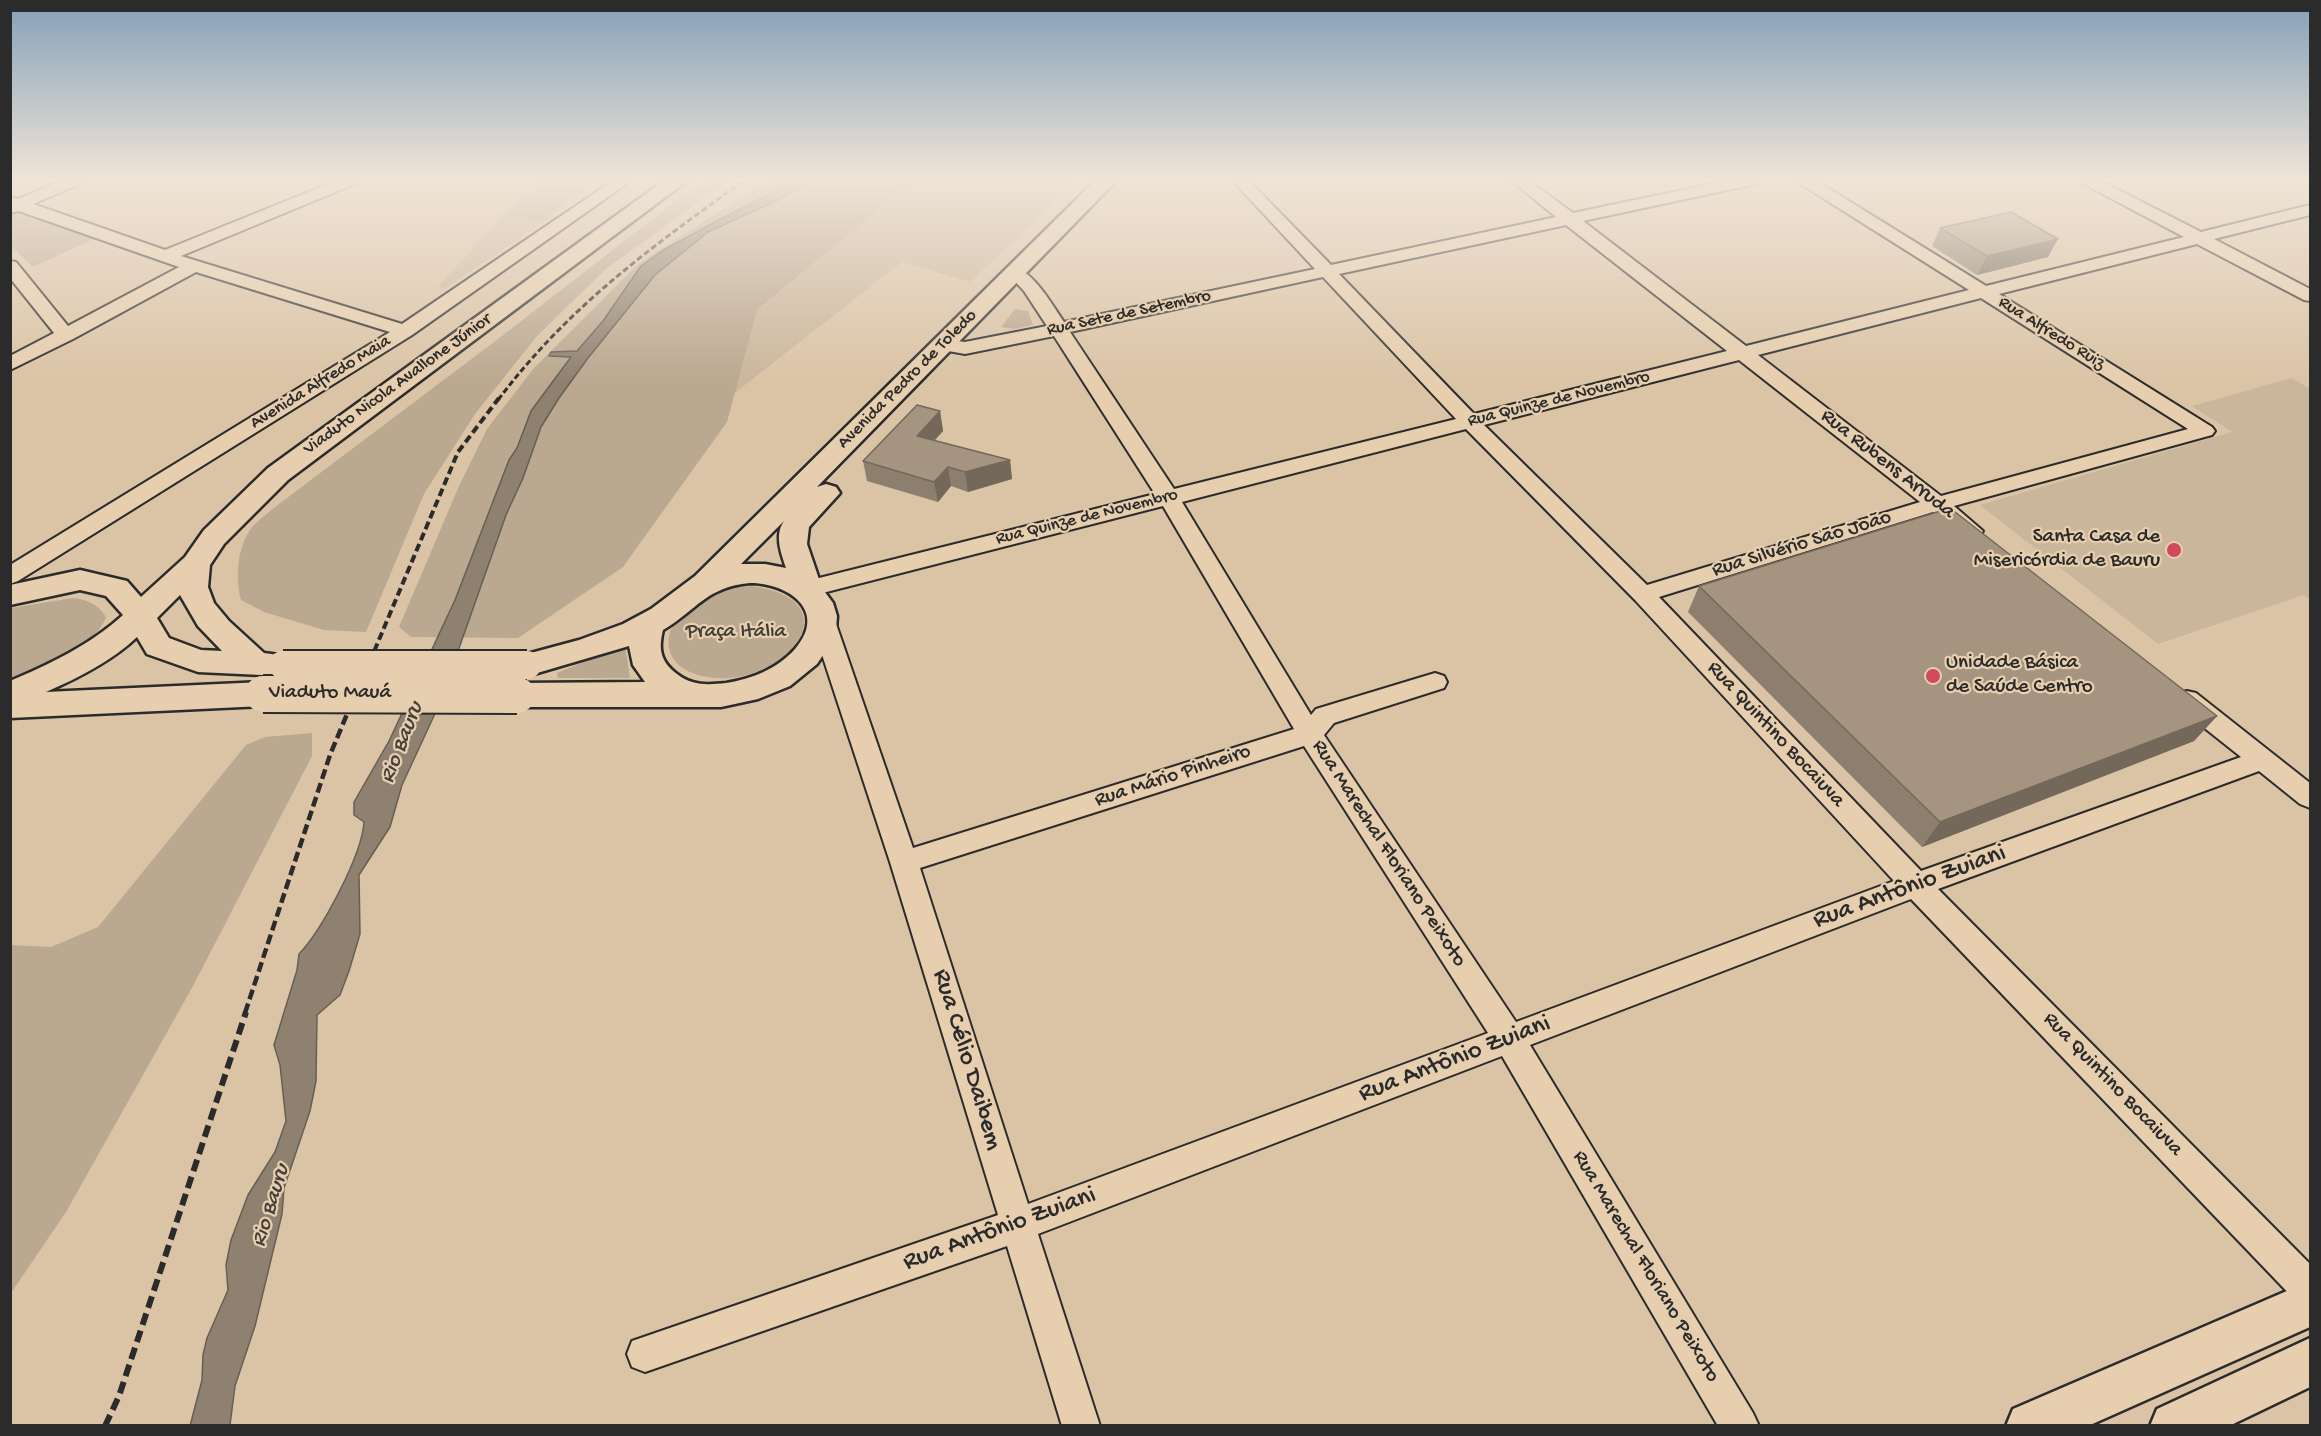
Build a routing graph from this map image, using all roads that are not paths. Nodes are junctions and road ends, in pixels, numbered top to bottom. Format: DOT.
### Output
graph roads {
  1 [pos="143,247"];
  2 [pos="187,247"];
  3 [pos="527,247"];
  4 [pos="587,247"];
  5 [pos="1054,247"];
  6 [pos="1302,247"];
  7 [pos="1440,247"];
  8 [pos="1605,247"];
  9 [pos="1912,247"];
  10 [pos="2167,247"];
  11 [pos="2215,247"];
  12 [pos="168,255"];
  13 [pos="10,266"];
  14 [pos="194,266"];
  15 [pos="1325,272"];
  16 [pos="1023,280"];
  17 [pos="1984,292"];
  18 [pos="2310,296"];
  19 [pos="1059,329"];
  20 [pos="405,331"];
  21 [pos="66,335"];
  22 [pos="955,346"];
  23 [pos="1743,353"];
  24 [pos="10,364"];
  25 [pos="1471,423"];
  26 [pos="2205,431"];
  27 [pos="1168,497"];
  28 [pos="1936,504"];
  29 [pos="1992,547"];
  30 [pos="195,564"];
  31 [pos="10,576"];
  32 [pos="708,580"];
  33 [pos="807,589"];
  34 [pos="1643,594"];
  35 [pos="10,595"];
  36 [pos="140,615"];
  37 [pos="823,621"];
  38 [pos="649,624"];
  39 [pos="269,664"];
  40 [pos="522,680"];
  41 [pos="1435,682"];
  42 [pos="2169,686"];
  43 [pos="687,694"];
  44 [pos="10,695"];
  45 [pos="10,706"];
  46 [pos="1310,734"];
  47 [pos="2263,759"];
  48 [pos="2310,797"];
  49 [pos="904,862"];
  50 [pos="1916,885"];
  51 [pos="1509,1039"];
  52 [pos="1018,1225"];
  53 [pos="2310,1289"];
  54 [pos="2310,1304"];
  55 [pos="645,1354"];
  56 [pos="2310,1362"];
  57 [pos="1081,1425"];
  58 [pos="1740,1425"];
  59 [pos="2030,1425"];
  60 [pos="2174,1425"];
  1 -- 12 [label="street"];
  2 -- 12 [label="street"];
  3 -- 20 [label="street, Avenida Alfredo Maia"];
  4 -- 30 [label="main road, Viaduto Nicola Avallone Júnior"];
  5 -- 16 [label="main road, Avenida Pedro de Toledo"];
  6 -- 15 [label="street, Rua Quintino Bocaiuva"];
  7 -- 15 [label="street, Rua Sete de Setembro"];
  8 -- 23 [label="street, Rua Rubens Arruda"];
  9 -- 17 [label="street, Rua Alfredo Ruiz"];
  10 -- 17 [label="street, Rua Quinze de Novembro"];
  11 -- 18 [label="street"];
  12 -- 14 [label="street"];
  13 -- 21 [label="street"];
  14 -- 20 [label="street"];
  14 -- 21 [label="street"];
  15 -- 19 [label="street, Rua Sete de Setembro"];
  15 -- 25 [label="street, Rua Quintino Bocaiuva"];
  16 -- 19 [label="street, Rua Marechal Floriano Peixoto"];
  16 -- 22 [label="main road, Avenida Pedro de Toledo"];
  17 -- 23 [label="street, Rua Quinze de Novembro"];
  17 -- 26 [label="street, Rua Alfredo Ruiz"];
  19 -- 22 [label="street, Rua Sete de Setembro"];
  19 -- 27 [label="street, Rua Marechal Floriano Peixoto"];
  20 -- 31 [label="street, Avenida Alfredo Maia"];
  21 -- 24 [label="street"];
  22 -- 32 [label="main road, Avenida Pedro de Toledo"];
  22 -- 33 [label="main road, Avenida Pedro de Toledo"];
  23 -- 25 [label="street, Rua Quinze de Novembro"];
  23 -- 28 [label="street, Rua Rubens Arruda"];
  25 -- 27 [label="street, Rua Quinze de Novembro"];
  25 -- 34 [label="street, Rua Quintino Bocaiuva"];
  26 -- 28 [label="street, Rua Silvério São João"];
  27 -- 33 [label="street, Rua Quinze de Novembro"];
  27 -- 46 [label="street, Rua Marechal Floriano Peixoto"];
  28 -- 29 [label="street, Rua Rubens Arruda"];
  28 -- 34 [label="street, Rua Silvério São João"];
  30 -- 36 [label="main road, Viaduto Nicola Avallone Júnior"];
  30 -- 39 [label="main road"];
  32 -- 33 [label="main road"];
  32 -- 38 [label="main road"];
  33 -- 37 [label="main road"];
  34 -- 50 [label="street, Rua Quintino Bocaiuva"];
  35 -- 36 [label="main road, Viaduto Mauá"];
  36 -- 39 [label="main road, Viaduto Mauá"];
  36 -- 44 [label="main road, Viaduto Nicola Avallone Júnior"];
  37 -- 43 [label="main road"];
  37 -- 49 [label="street, Rua Célio Daibem"];
  38 -- 40 [label="main road, Viaduto Mauá"];
  38 -- 43 [label="main road"];
  39 -- 40 [label="main road, Viaduto Mauá, bridge"];
  40 -- 43 [label="main road, Viaduto Mauá"];
  40 -- 45 [label="main road, Viaduto Mauá, bridge"];
  41 -- 46 [label="street, Rua Mário Pinheiro"];
  42 -- 47 [label="street"];
  46 -- 49 [label="street, Rua Mário Pinheiro"];
  46 -- 51 [label="street, Rua Marechal Floriano Peixoto"];
  47 -- 48 [label="street"];
  47 -- 50 [label="street, Rua Antônio Zuiani"];
  49 -- 52 [label="street, Rua Célio Daibem"];
  50 -- 51 [label="street, Rua Antônio Zuiani"];
  50 -- 53 [label="street, Rua Quintino Bocaiuva"];
  51 -- 52 [label="street, Rua Antônio Zuiani"];
  51 -- 58 [label="street, Rua Marechal Floriano Peixoto"];
  52 -- 55 [label="street, Rua Antônio Zuiani"];
  52 -- 57 [label="street, Rua Célio Daibem"];
  54 -- 59 [label="main road"];
  56 -- 60 [label="main road"];
}
